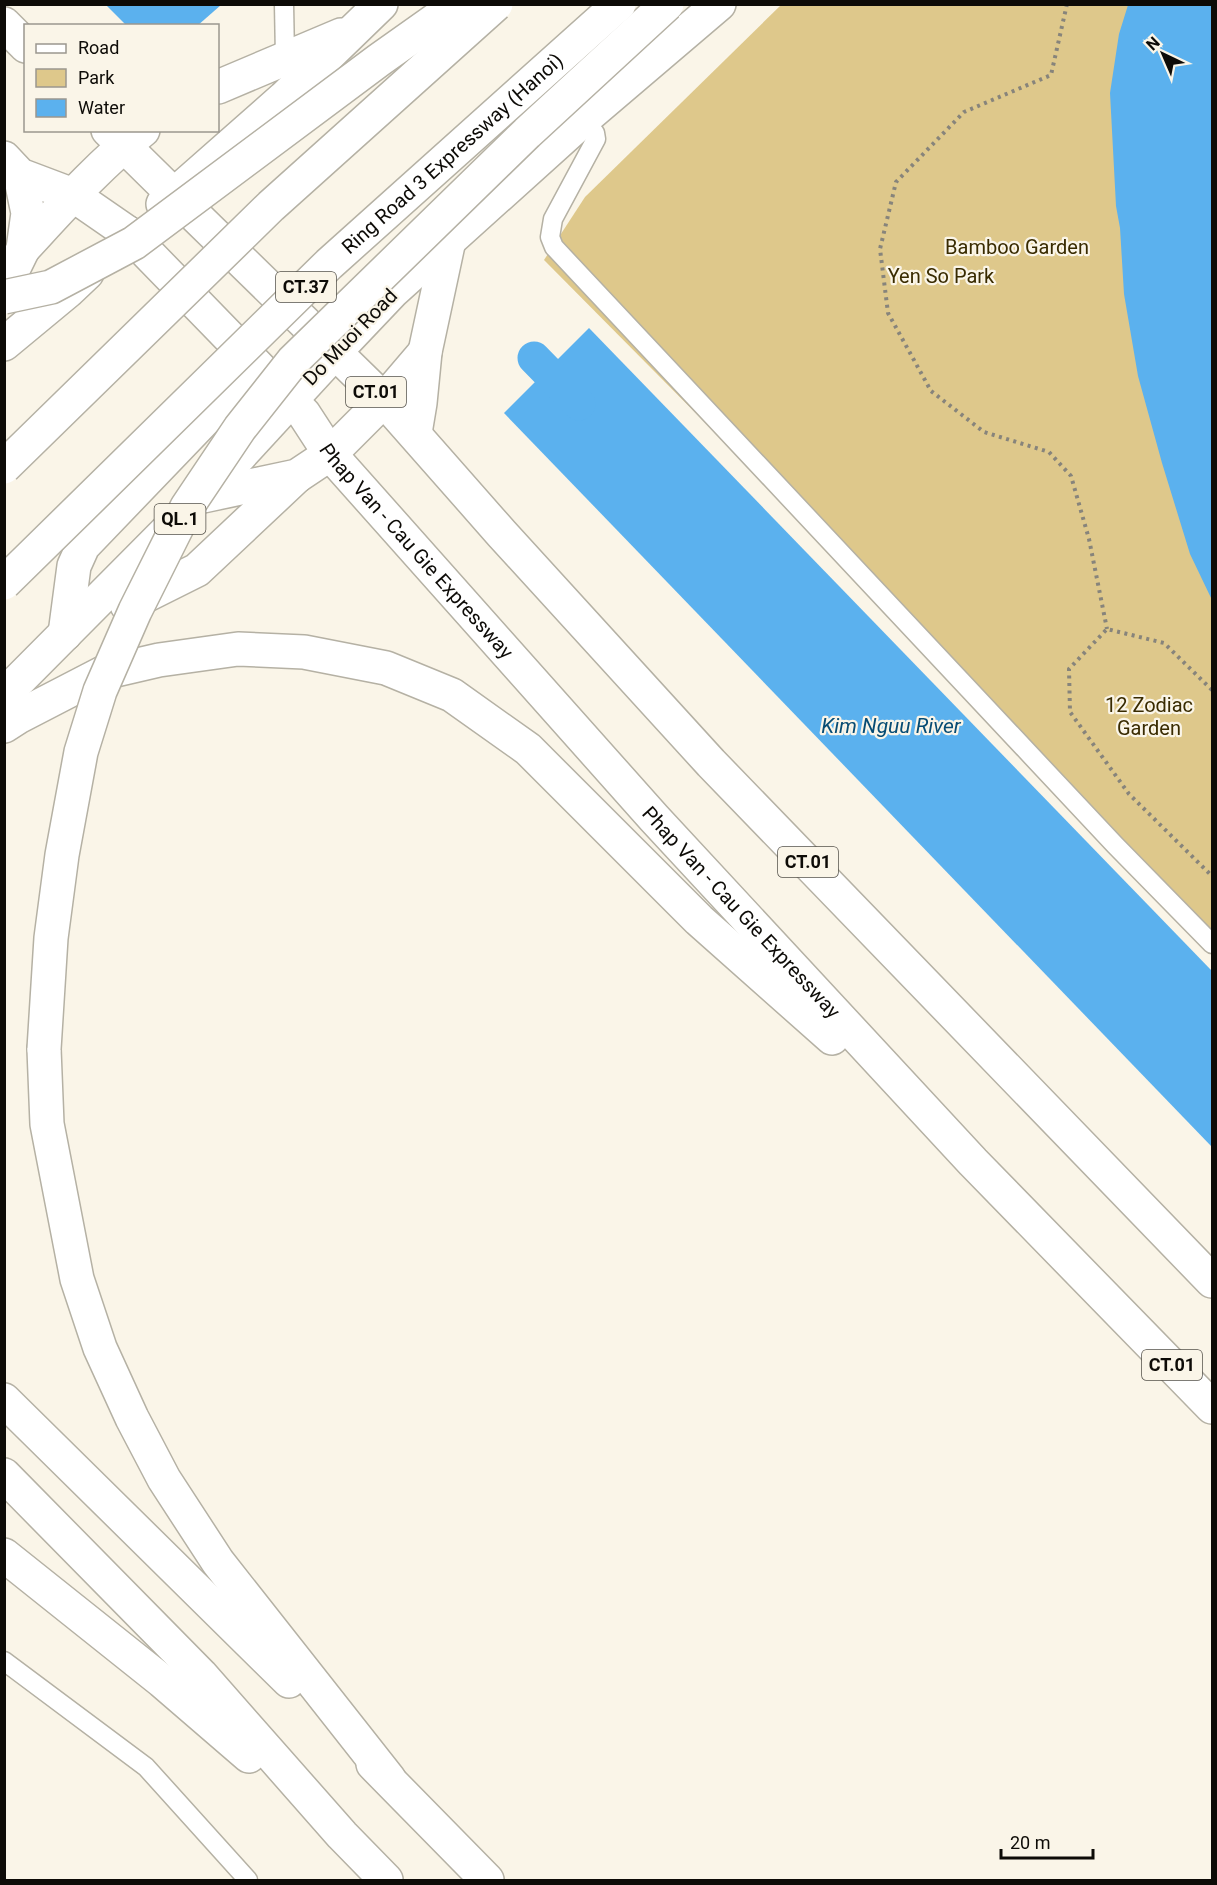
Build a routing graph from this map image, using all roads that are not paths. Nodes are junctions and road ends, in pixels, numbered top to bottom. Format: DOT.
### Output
graph roads {
  1 [pos="284,4"];
  2 [pos="381,4"];
  3 [pos="458,4"];
  4 [pos="496,4"];
  5 [pos="619,4"];
  6 [pos="667,4"];
  7 [pos="720,4"];
  8 [pos="4,24"];
  9 [pos="357,29"];
  10 [pos="24,44"];
  11 [pos="285,57"];
  12 [pos="219,87"];
  13 [pos="584,118"];
  14 [pos="125,136"];
  15 [pos="12,167"];
  16 [pos="73,195"];
  17 [pos="174,195"];
  18 [pos="128,233"];
  19 [pos="449,240"];
  20 [pos="23,249"];
  21 [pos="4,288"];
  22 [pos="4,297"];
  23 [pos="4,344"];
  24 [pos="336,351"];
  25 [pos="425,352"];
  26 [pos="256,366"];
  27 [pos="384,400"];
  28 [pos="290,401"];
  29 [pos="415,433"];
  30 [pos="330,454"];
  31 [pos="4,467"];
  32 [pos="297,476"];
  33 [pos="202,496"];
  34 [pos="4,583"];
  35 [pos="65,634"];
  36 [pos="4,695"];
  37 [pos="4,726"];
  38 [pos="1212,944"];
  39 [pos="973,1162"];
  40 [pos="1212,1281"];
  41 [pos="1131,1323"];
  42 [pos="4,1400"];
  43 [pos="1212,1407"];
  44 [pos="1212,1434"];
  45 [pos="4,1474"];
  46 [pos="4,1555"];
  47 [pos="4,1661"];
  48 [pos="389,1779"];
  49 [pos="342,1835"];
  50 [pos="248,1881"];
  51 [pos="386,1881"];
  52 [pos="487,1881"];
  1 -- 11 [label="lane"];
  2 -- 9 [label="main road"];
  3 -- 22 [label="main road, bridge"];
  4 -- 31 [label="main road, bridge"];
  5 -- 34 [label="main road, Ring Road 3 Expressway (Hanoi) / CT.37, bridge"];
  6 -- 48 [label="main road, bridge"];
  7 -- 13 [label="main road, Do Muoi Road"];
  8 -- 10 [label="main road"];
  9 -- 11 [label="main road"];
  9 -- 17 [label="main road"];
  11 -- 12 [label="main road"];
  13 -- 19 [label="main road, Do Muoi Road"];
  13 -- 38 [label="lane"];
  14 -- 16 [label="main road"];
  14 -- 17 [label="main road"];
  15 -- 16 [label="main road, Phap Van - Cau Gie Expressway"];
  15 -- 20 [label="main road"];
  16 -- 18 [label="main road, Phap Van - Cau Gie Expressway"];
  16 -- 20 [label="main road"];
  17 -- 18 [label="main road"];
  17 -- 24 [label="main road"];
  18 -- 23 [label="main road"];
  18 -- 26 [label="main road, Phap Van - Cau Gie Expressway"];
  19 -- 24 [label="main road, Do Muoi Road"];
  19 -- 25 [label="main road"];
  20 -- 21 [label="main road"];
  24 -- 27 [label="main road, CT.01"];
  24 -- 28 [label="main road, Do Muoi Road"];
  25 -- 27 [label="main road"];
  25 -- 29 [label="main road"];
  26 -- 28 [label="main road, Phap Van - Cau Gie Expressway"];
  26 -- 35 [label="main road"];
  27 -- 29 [label="main road, CT.01"];
  27 -- 30 [label="main road"];
  28 -- 30 [label="main road, Phap Van - Cau Gie Expressway / CT.01"];
  28 -- 33 [label="main road, Do Muoi Road / QL.1"];
  29 -- 40 [label="main road, CT.01"];
  30 -- 32 [label="main road"];
  30 -- 39 [label="main road, Phap Van - Cau Gie Expressway / CT.01"];
  32 -- 33 [label="main road"];
  32 -- 35 [label="main road"];
  33 -- 35 [label="main road, Do Muoi Road / QL.1"];
  35 -- 36 [label="main road, Do Muoi Road / QL.1"];
  37 -- 39 [label="main road"];
  39 -- 41 [label="main road, Phap Van - Cau Gie Expressway / CT.01"];
  41 -- 43 [label="main road, Phap Van - Cau Gie Expressway / CT.01"];
  41 -- 44 [label="main road"];
  42 -- 48 [label="main road"];
  45 -- 49 [label="main road"];
  46 -- 49 [label="main road"];
  47 -- 50 [label="lane"];
  48 -- 52 [label="main road"];
  49 -- 51 [label="main road"];
}
